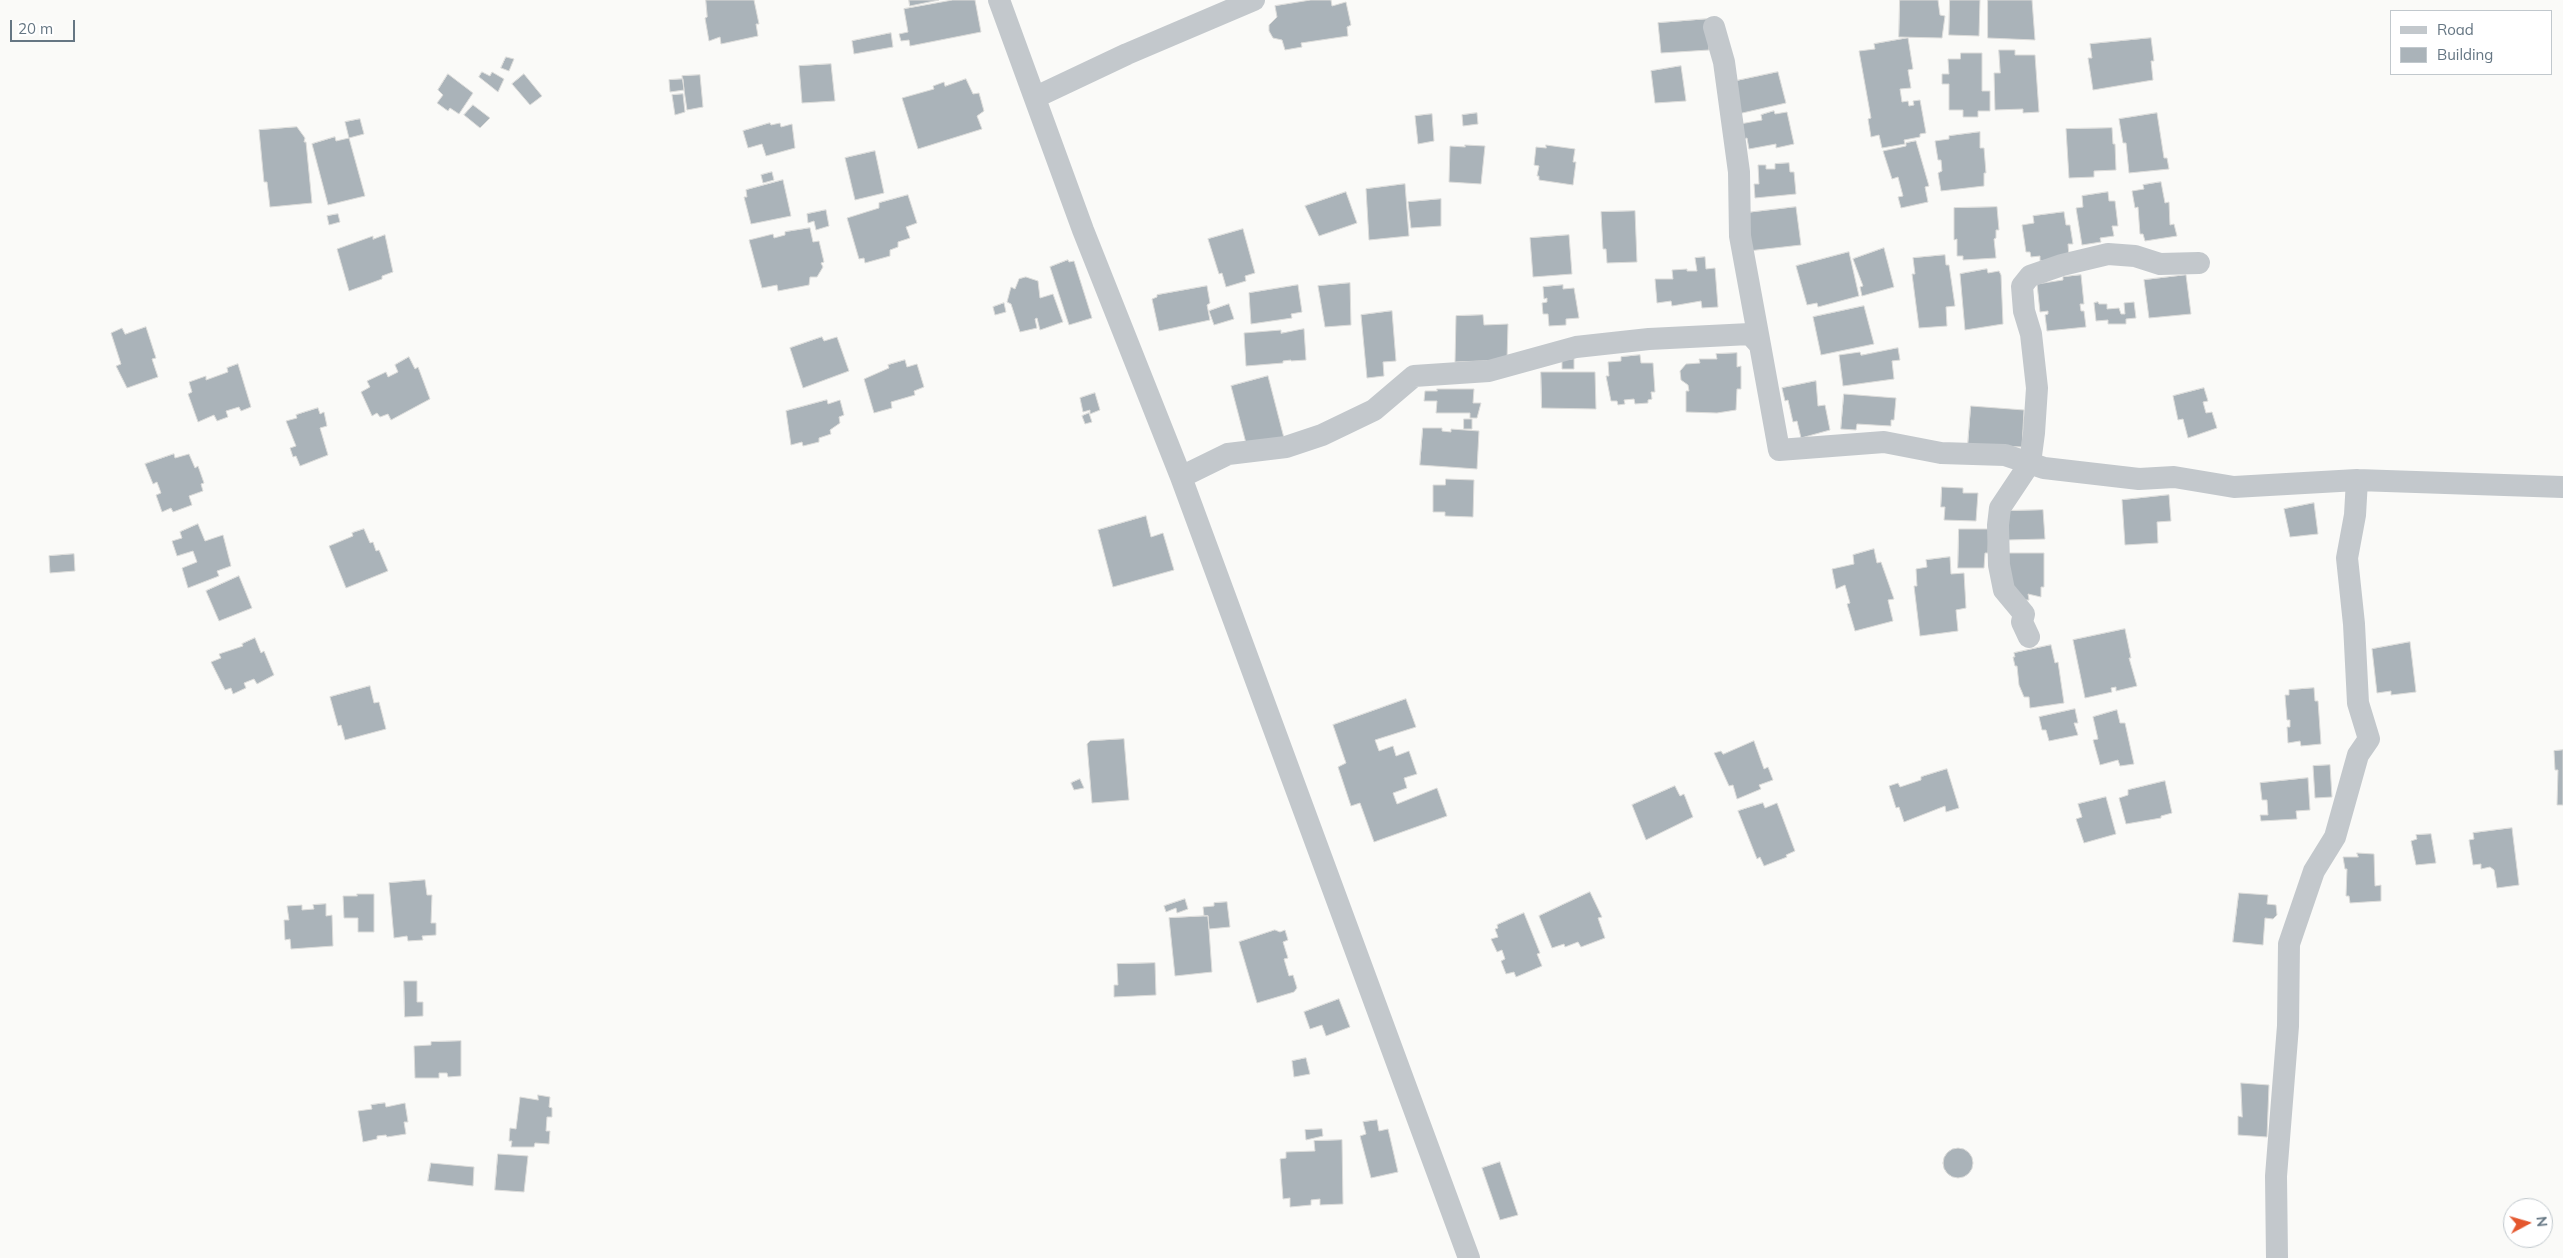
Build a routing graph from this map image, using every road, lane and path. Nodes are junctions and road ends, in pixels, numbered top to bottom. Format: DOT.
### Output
graph roads {
  1 [pos="999,0"];
  2 [pos="1254,0"];
  3 [pos="1714,27"];
  4 [pos="1036,97"];
  5 [pos="2199,263"];
  6 [pos="1760,345"];
  7 [pos="2030,463"];
  8 [pos="1181,478"];
  9 [pos="2357,480"];
  10 [pos="2563,487"];
  11 [pos="2029,637"];
  12 [pos="1469,1258"];
  13 [pos="2277,1258"];
  1 -- 4 [label="street"];
  2 -- 4 [label="street"];
  3 -- 6 [label="street"];
  4 -- 8 [label="street"];
  5 -- 7 [label="street"];
  6 -- 7 [label="street"];
  6 -- 8 [label="street"];
  7 -- 9 [label="street"];
  7 -- 11 [label="street"];
  8 -- 12 [label="street"];
  9 -- 10 [label="street"];
  9 -- 13 [label="street"];
}
